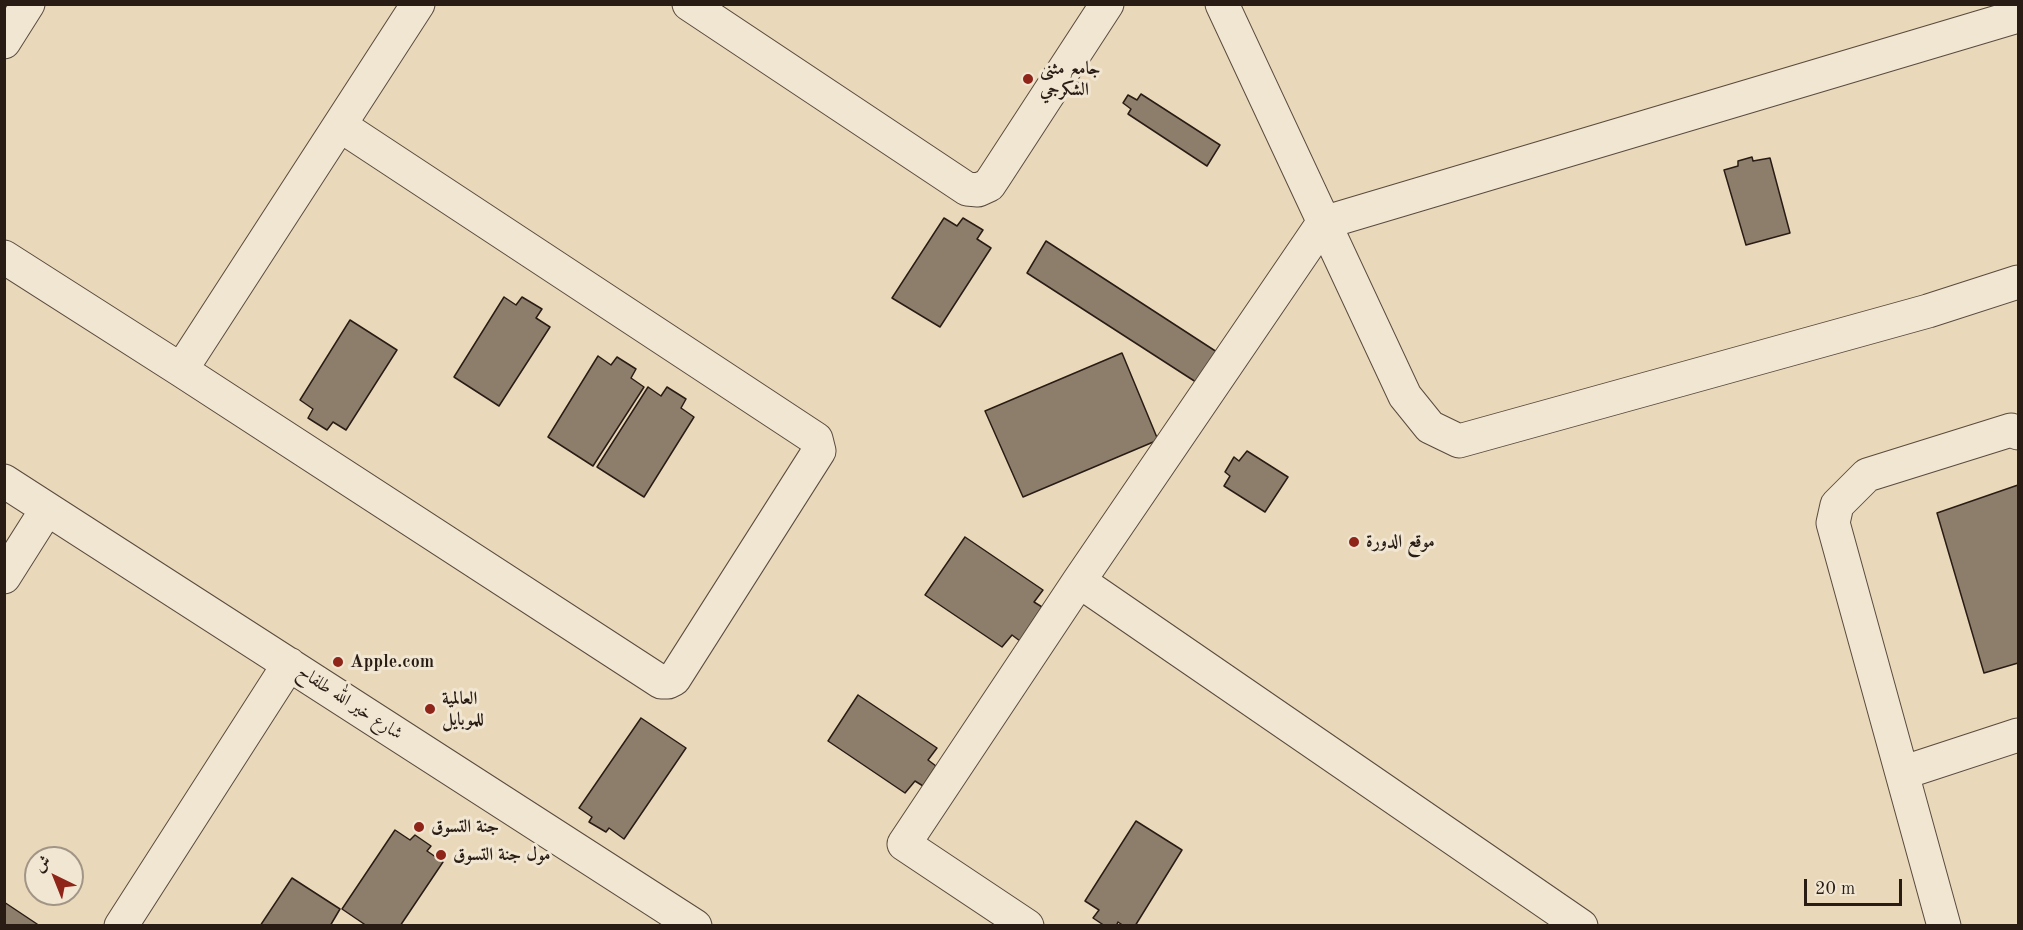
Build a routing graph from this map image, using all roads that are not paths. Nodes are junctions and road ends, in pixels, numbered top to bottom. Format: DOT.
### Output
graph roads {
  1 [pos="28,4"];
  2 [pos="418,4"];
  3 [pos="689,4"];
  4 [pos="1107,4"];
  5 [pos="1222,4"];
  6 [pos="2019,16"];
  7 [pos="4,42"];
  8 [pos="341,126"];
  9 [pos="1323,223"];
  10 [pos="4,257"];
  11 [pos="2019,282"];
  12 [pos="181,370"];
  13 [pos="2019,433"];
  14 [pos="4,481"];
  15 [pos="47,508"];
  16 [pos="4,577"];
  17 [pos="1079,581"];
  18 [pos="289,664"];
  19 [pos="2019,735"];
  20 [pos="1902,773"];
  21 [pos="121,926"];
  22 [pos="695,926"];
  23 [pos="1027,926"];
  24 [pos="1581,926"];
  25 [pos="1944,926"];
  1 -- 7 [label="street"];
  2 -- 8 [label="street"];
  3 -- 4 [label="street"];
  5 -- 9 [label="street"];
  6 -- 9 [label="street"];
  8 -- 12 [label="street"];
  8 -- 12 [label="street"];
  9 -- 11 [label="street"];
  9 -- 17 [label="street"];
  10 -- 12 [label="street"];
  13 -- 20 [label="street"];
  14 -- 15 [label="street, شارع خير الله طلفاح"];
  15 -- 16 [label="street"];
  15 -- 18 [label="street, شارع خير الله طلفاح"];
  17 -- 23 [label="street"];
  17 -- 24 [label="street"];
  18 -- 21 [label="street"];
  18 -- 22 [label="street, شارع خير الله طلفاح"];
  19 -- 20 [label="street"];
  20 -- 25 [label="street"];
}
